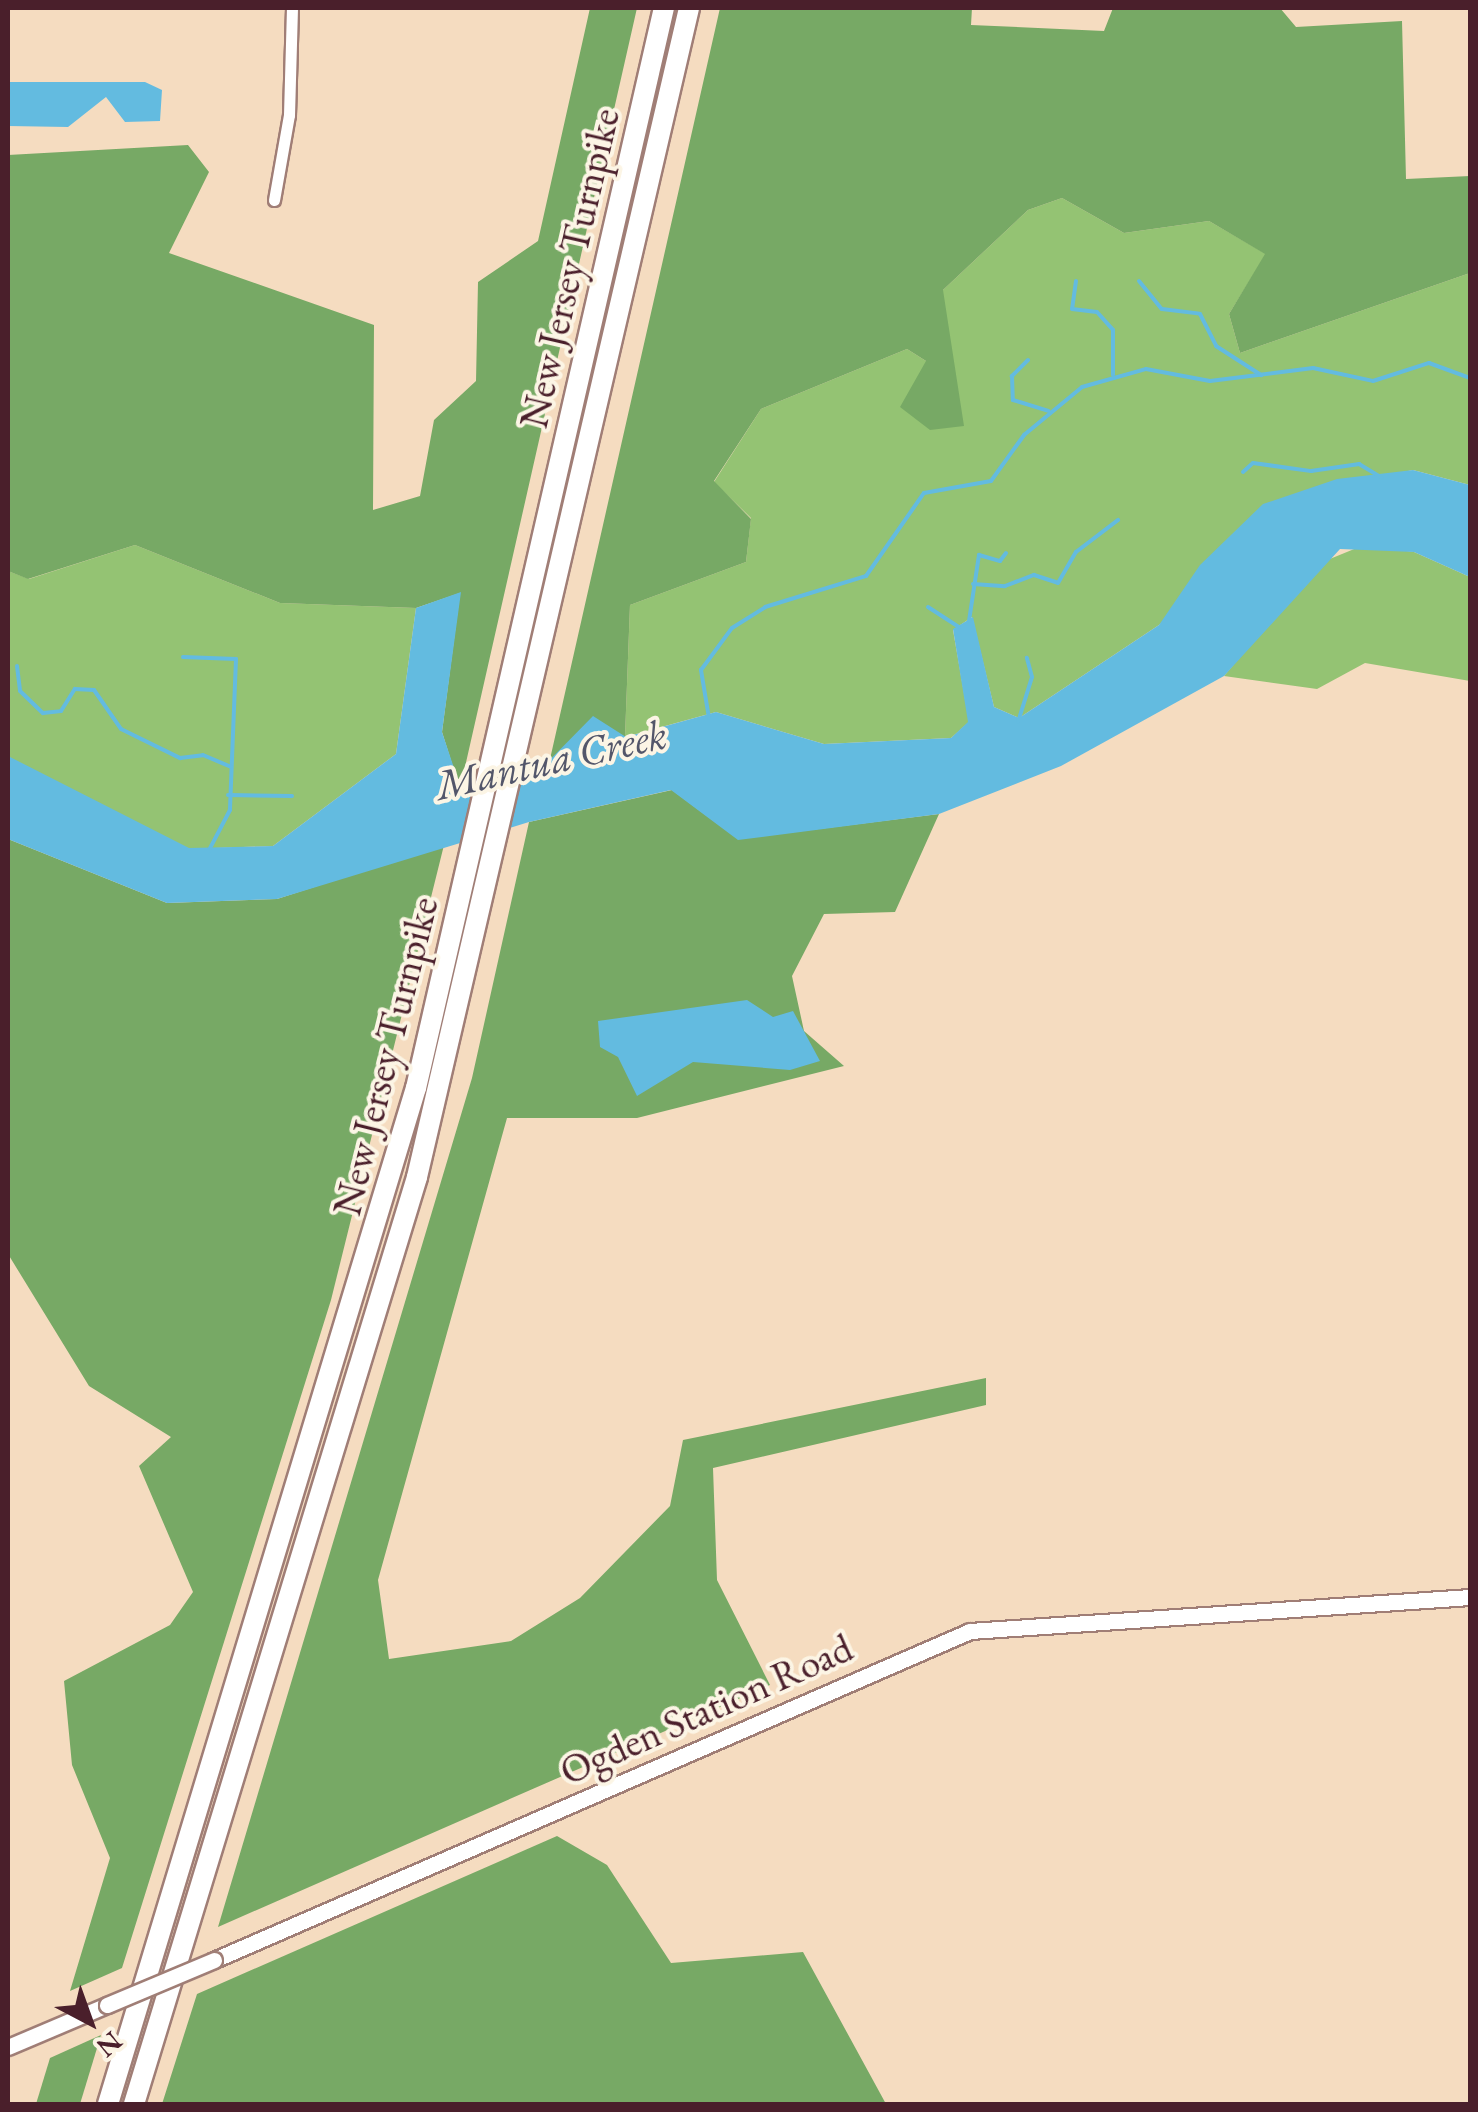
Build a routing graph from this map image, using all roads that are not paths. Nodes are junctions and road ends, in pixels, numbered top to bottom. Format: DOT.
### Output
graph roads {
  1 [pos="292,8"];
  2 [pos="664,8"];
  3 [pos="689,8"];
  4 [pos="274,200"];
  5 [pos="1470,1597"];
  6 [pos="8,2047"];
  7 [pos="108,2104"];
  8 [pos="134,2104"];
  1 -- 4 [label="street"];
  2 -- 7 [label="highway, New Jersey Turnpike"];
  3 -- 8 [label="highway, New Jersey Turnpike"];
  5 -- 6 [label="street, Ogden Station Road, bridge"];
}
